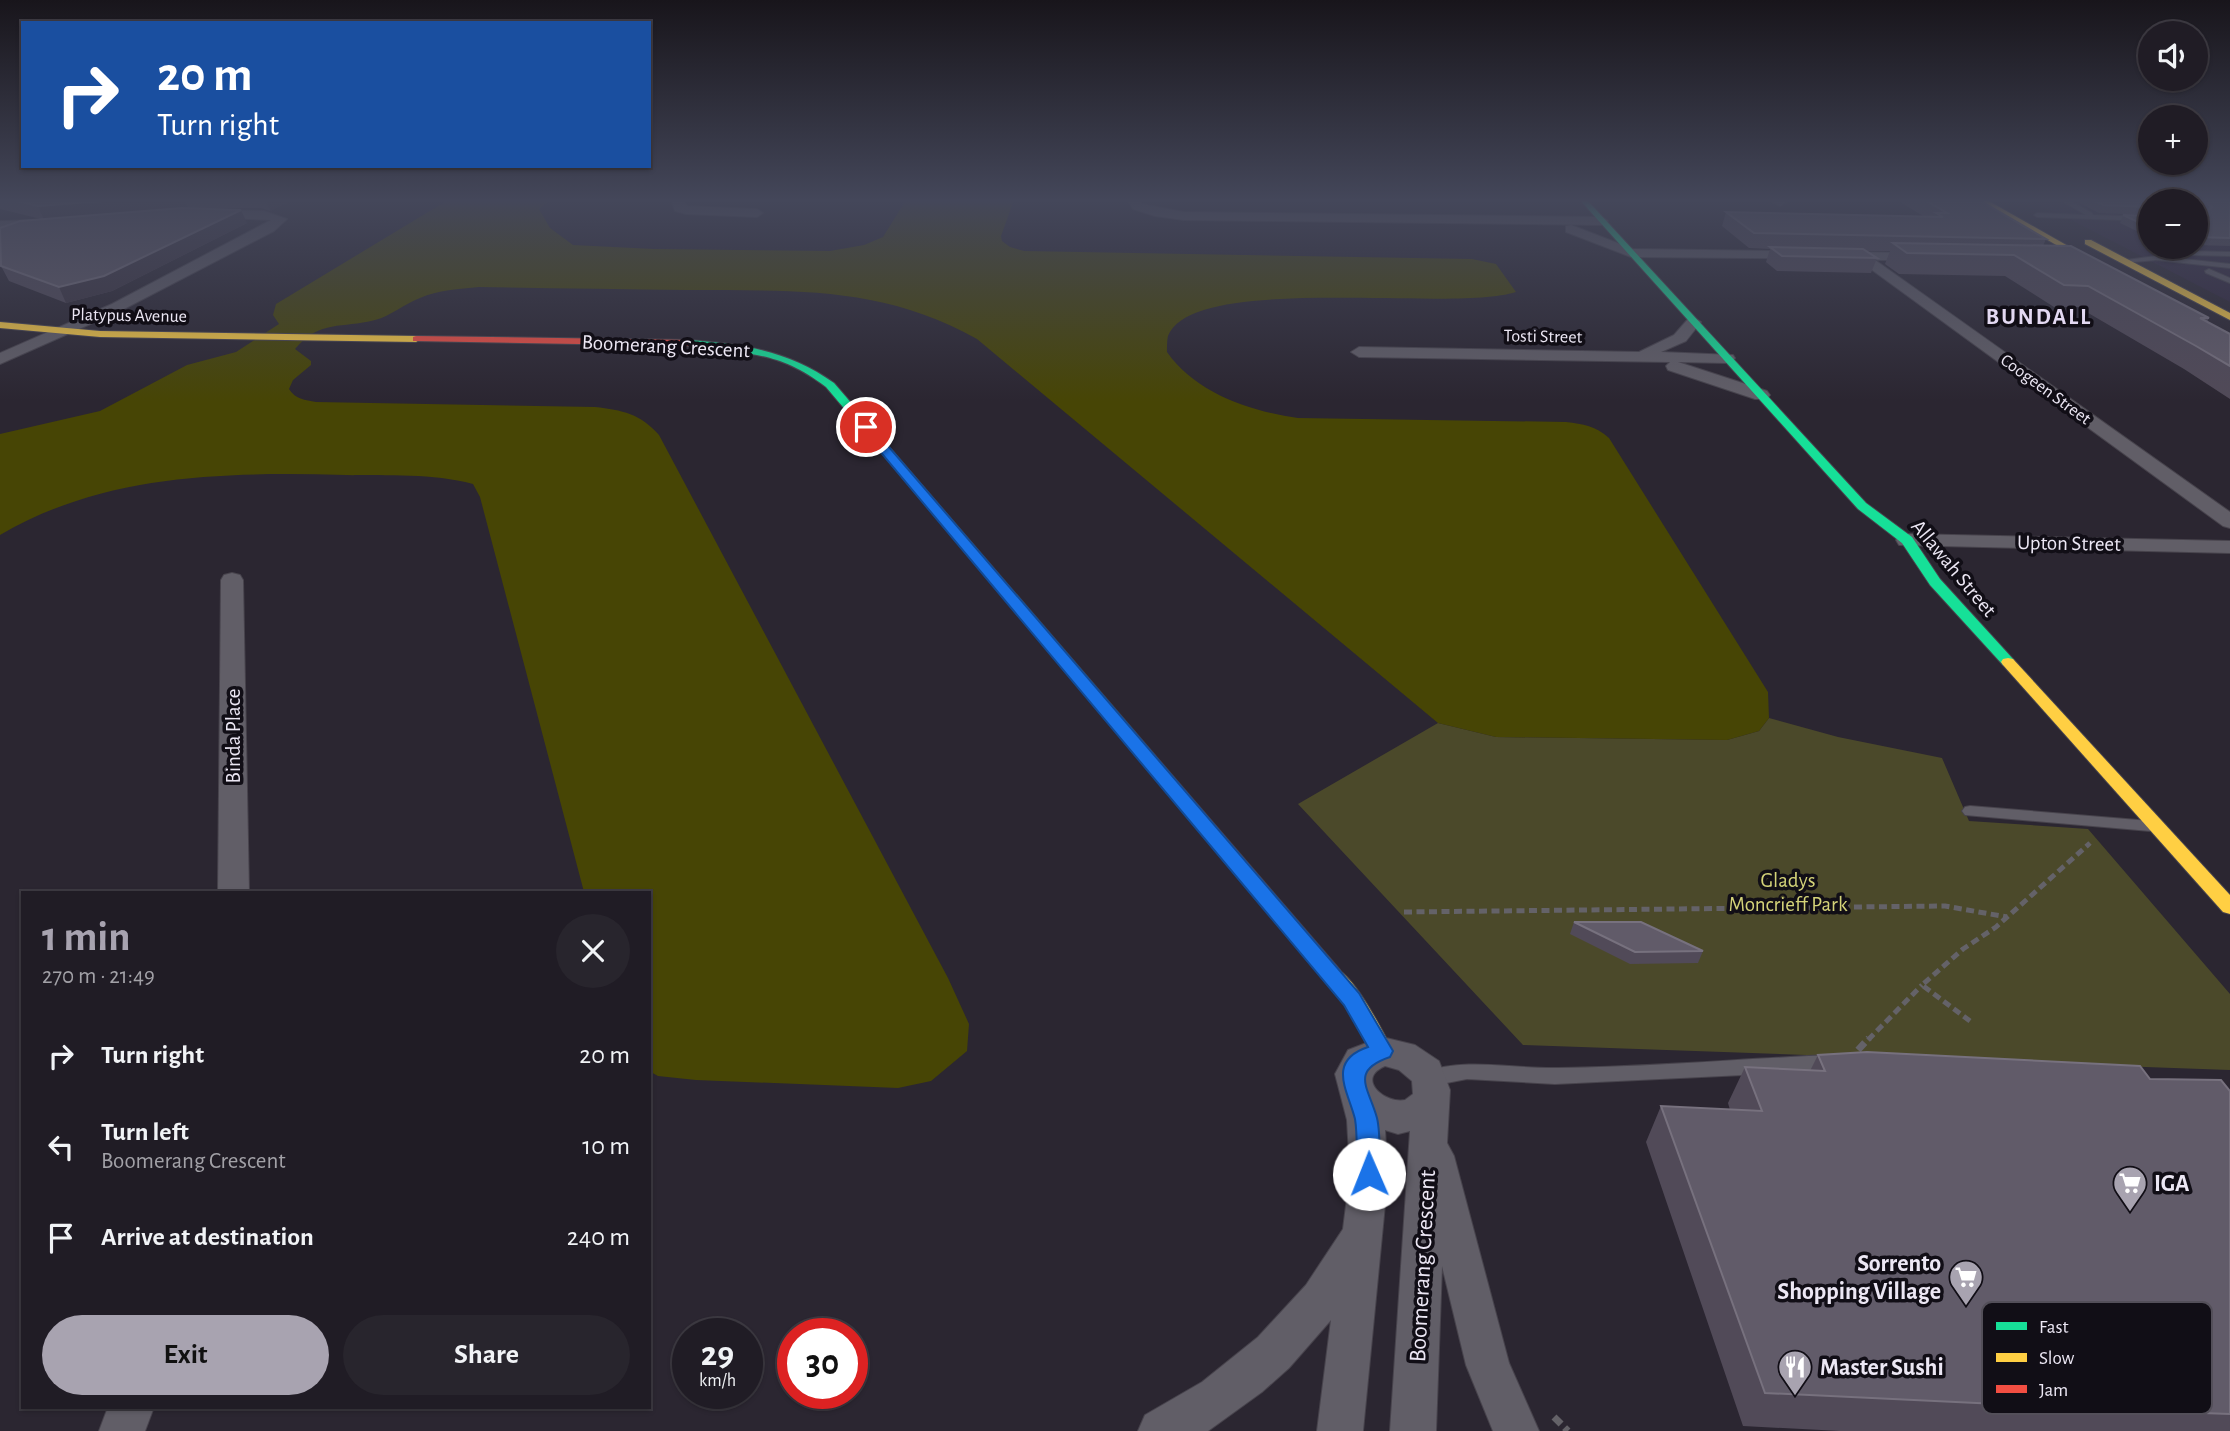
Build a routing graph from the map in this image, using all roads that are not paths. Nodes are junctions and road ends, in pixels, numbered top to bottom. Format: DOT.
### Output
graph roads {
  1 [pos="195,267"];
  2 [pos="1643,267"];
  3 [pos="1876,267"];
  4 [pos="2101,267"];
  5 [pos="2134,267"];
  6 [pos="2196,267"];
  7 [pos="2223,267"];
  8 [pos="2212,268"];
  9 [pos="2230,281"];
  10 [pos="2145,291"];
  11 [pos="2230,317"];
  12 [pos="1693,322"];
  13 [pos="0,325"];
  14 [pos="61,332"];
  15 [pos="114,335"];
  16 [pos="257,336"];
  17 [pos="1359,352"];
  18 [pos="1618,357"];
  19 [pos="1727,358"];
  20 [pos="0,359"];
  21 [pos="0,365"];
  22 [pos="1761,395"];
  23 [pos="2230,522"];
  24 [pos="1908,540"];
  25 [pos="2230,547"];
  26 [pos="232,580"];
  27 [pos="1970,811"];
  28 [pos="2155,827"];
  29 [pos="234,891"];
  30 [pos="2230,908"];
  31 [pos="1382,1051"];
  32 [pos="1844,1064"];
  33 [pos="1359,1097"];
  34 [pos="1430,1103"];
  35 [pos="1362,1227"];
  36 [pos="130,1409"];
  37 [pos="122,1431"];
  38 [pos="1161,1431"];
  39 [pos="1340,1431"];
  40 [pos="1413,1431"];
  41 [pos="1516,1431"];
  1 -- 14 [label="street"];
  2 -- 12 [label="street, Allawah Street"];
  3 -- 23 [label="street, Coogeen Street"];
  4 -- 10 [label="street"];
  5 -- 11 [label="street"];
  6 -- 8 [label="lane"];
  7 -- 8 [label="lane"];
  8 -- 9 [label="lane"];
  12 -- 18 [label="street"];
  12 -- 19 [label="street, Allawah Street"];
  13 -- 14 [label="street, Platypus Avenue"];
  14 -- 15 [label="street, Platypus Avenue"];
  14 -- 20 [label="street"];
  15 -- 16 [label="street, Platypus Avenue"];
  15 -- 21 [label="street"];
  16 -- 31 [label="street, Boomerang Crescent"];
  17 -- 18 [label="street, Tosti Street"];
  18 -- 19 [label="street, Tosti Street"];
  18 -- 22 [label="street"];
  19 -- 22 [label="street, Allawah Street"];
  22 -- 24 [label="street, Allawah Street"];
  24 -- 25 [label="street, Upton Street"];
  24 -- 28 [label="street, Allawah Street"];
  26 -- 29 [label="street, Binda Place"];
  27 -- 28 [label="lane"];
  28 -- 30 [label="street, Allawah Street"];
  31 -- 33 [label="street"];
  31 -- 34 [label="street"];
  32 -- 34 [label="lane"];
  33 -- 34 [label="street"];
  33 -- 35 [label="street"];
  34 -- 40 [label="street, Boomerang Crescent"];
  34 -- 41 [label="street"];
  35 -- 38 [label="street"];
  35 -- 39 [label="street"];
  36 -- 37 [label="street"];
}
